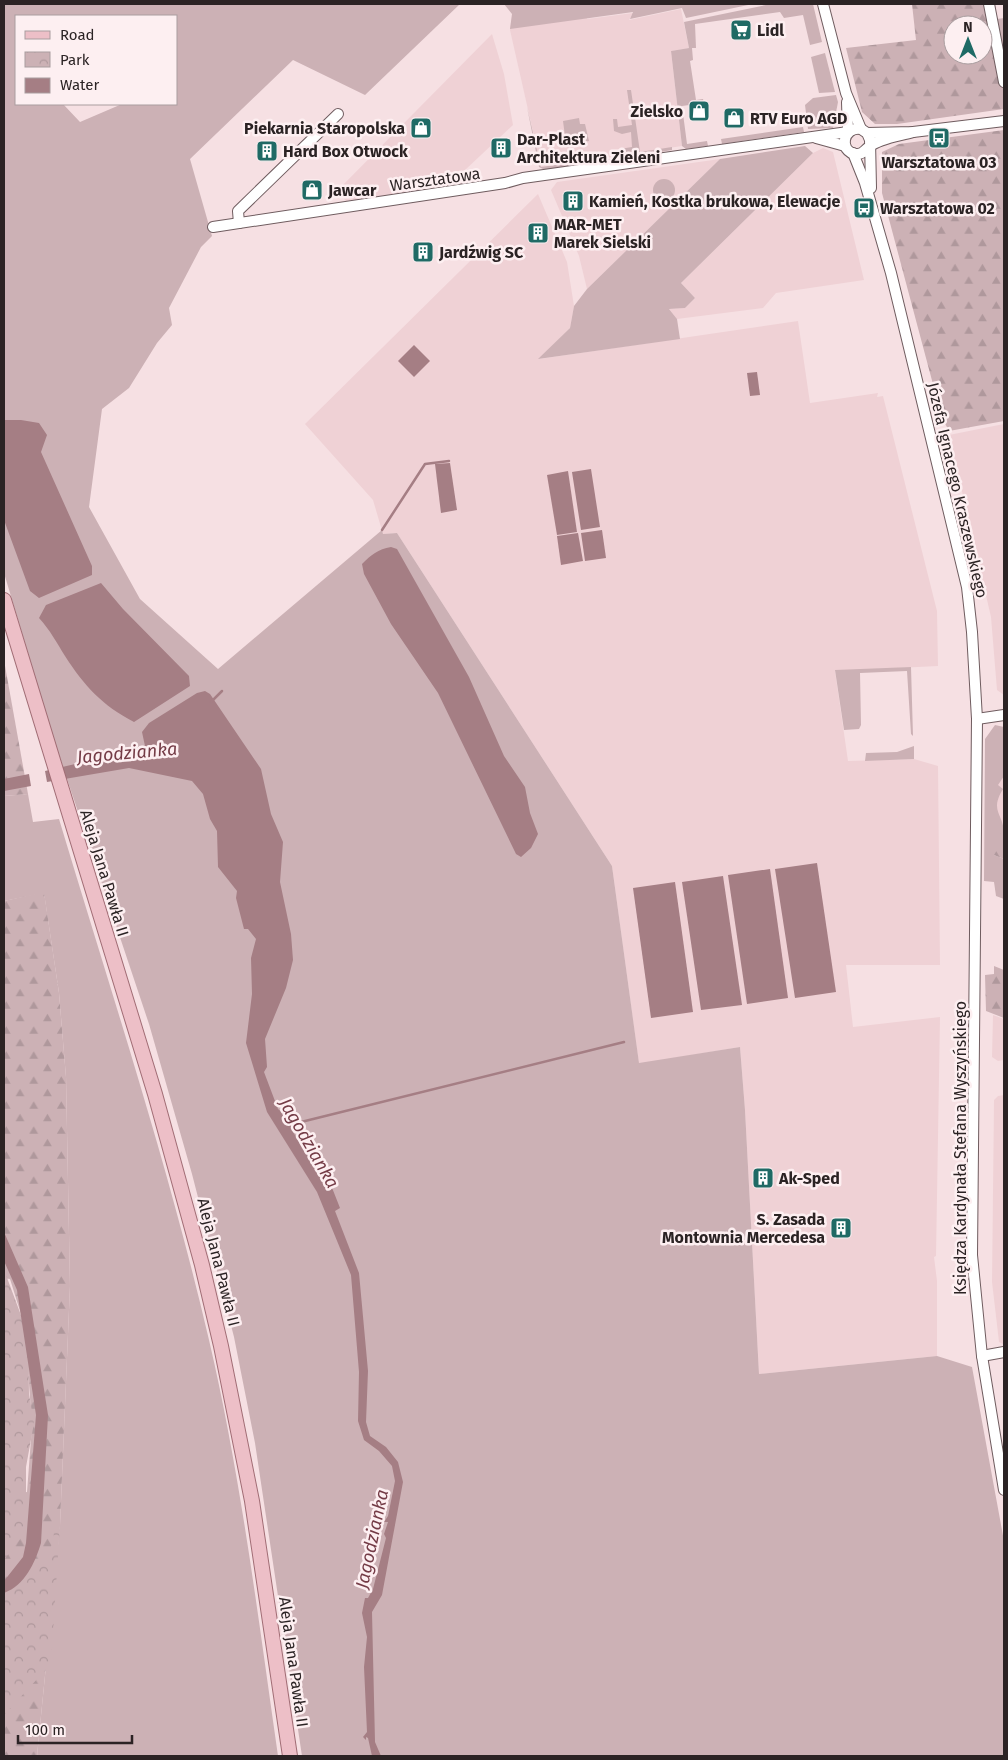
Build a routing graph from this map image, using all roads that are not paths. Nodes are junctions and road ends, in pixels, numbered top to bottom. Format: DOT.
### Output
graph roads {
  1 [pos="824,4"];
  2 [pos="989,4"];
  3 [pos="1004,82"];
  4 [pos="846,93"];
  5 [pos="338,114"];
  6 [pos="1004,121"];
  7 [pos="864,131"];
  8 [pos="848,132"];
  9 [pos="913,132"];
  10 [pos="810,136"];
  11 [pos="868,147"];
  12 [pos="849,150"];
  13 [pos="877,219"];
  14 [pos="239,223"];
  15 [pos="213,227"];
  16 [pos="4,600"];
  17 [pos="1004,715"];
  18 [pos="977,719"];
  19 [pos="977,833"];
  20 [pos="1004,1352"];
  21 [pos="982,1356"];
  22 [pos="1004,1490"];
  23 [pos="290,1756"];
  1 -- 4 [label="street"];
  2 -- 3 [label="street"];
  4 -- 7 [label="street"];
  4 -- 8 [label="street"];
  5 -- 14 [label="street"];
  6 -- 9 [label="street"];
  7 -- 8 [label="street"];
  7 -- 9 [label="street"];
  7 -- 11 [label="street"];
  8 -- 10 [label="street, Warsztatowa"];
  8 -- 12 [label="street"];
  9 -- 11 [label="street"];
  10 -- 12 [label="street, Warsztatowa"];
  10 -- 14 [label="street, Warsztatowa"];
  11 -- 12 [label="street"];
  11 -- 13 [label="street, Józefa Ignacego Kraszewskiego"];
  12 -- 13 [label="street, Józefa Ignacego Kraszewskiego"];
  13 -- 18 [label="street, Józefa Ignacego Kraszewskiego"];
  14 -- 15 [label="street, Warsztatowa"];
  16 -- 23 [label="main road, Aleja Jana Pawła II"];
  17 -- 18 [label="street"];
  18 -- 19 [label="street, Józefa Ignacego Kraszewskiego"];
  19 -- 21 [label="street, Księdza Kardynała Stefana Wyszyńskiego"];
  20 -- 21 [label="street"];
  21 -- 22 [label="street, Księdza Kardynała Stefana Wyszyńskiego"];
}
